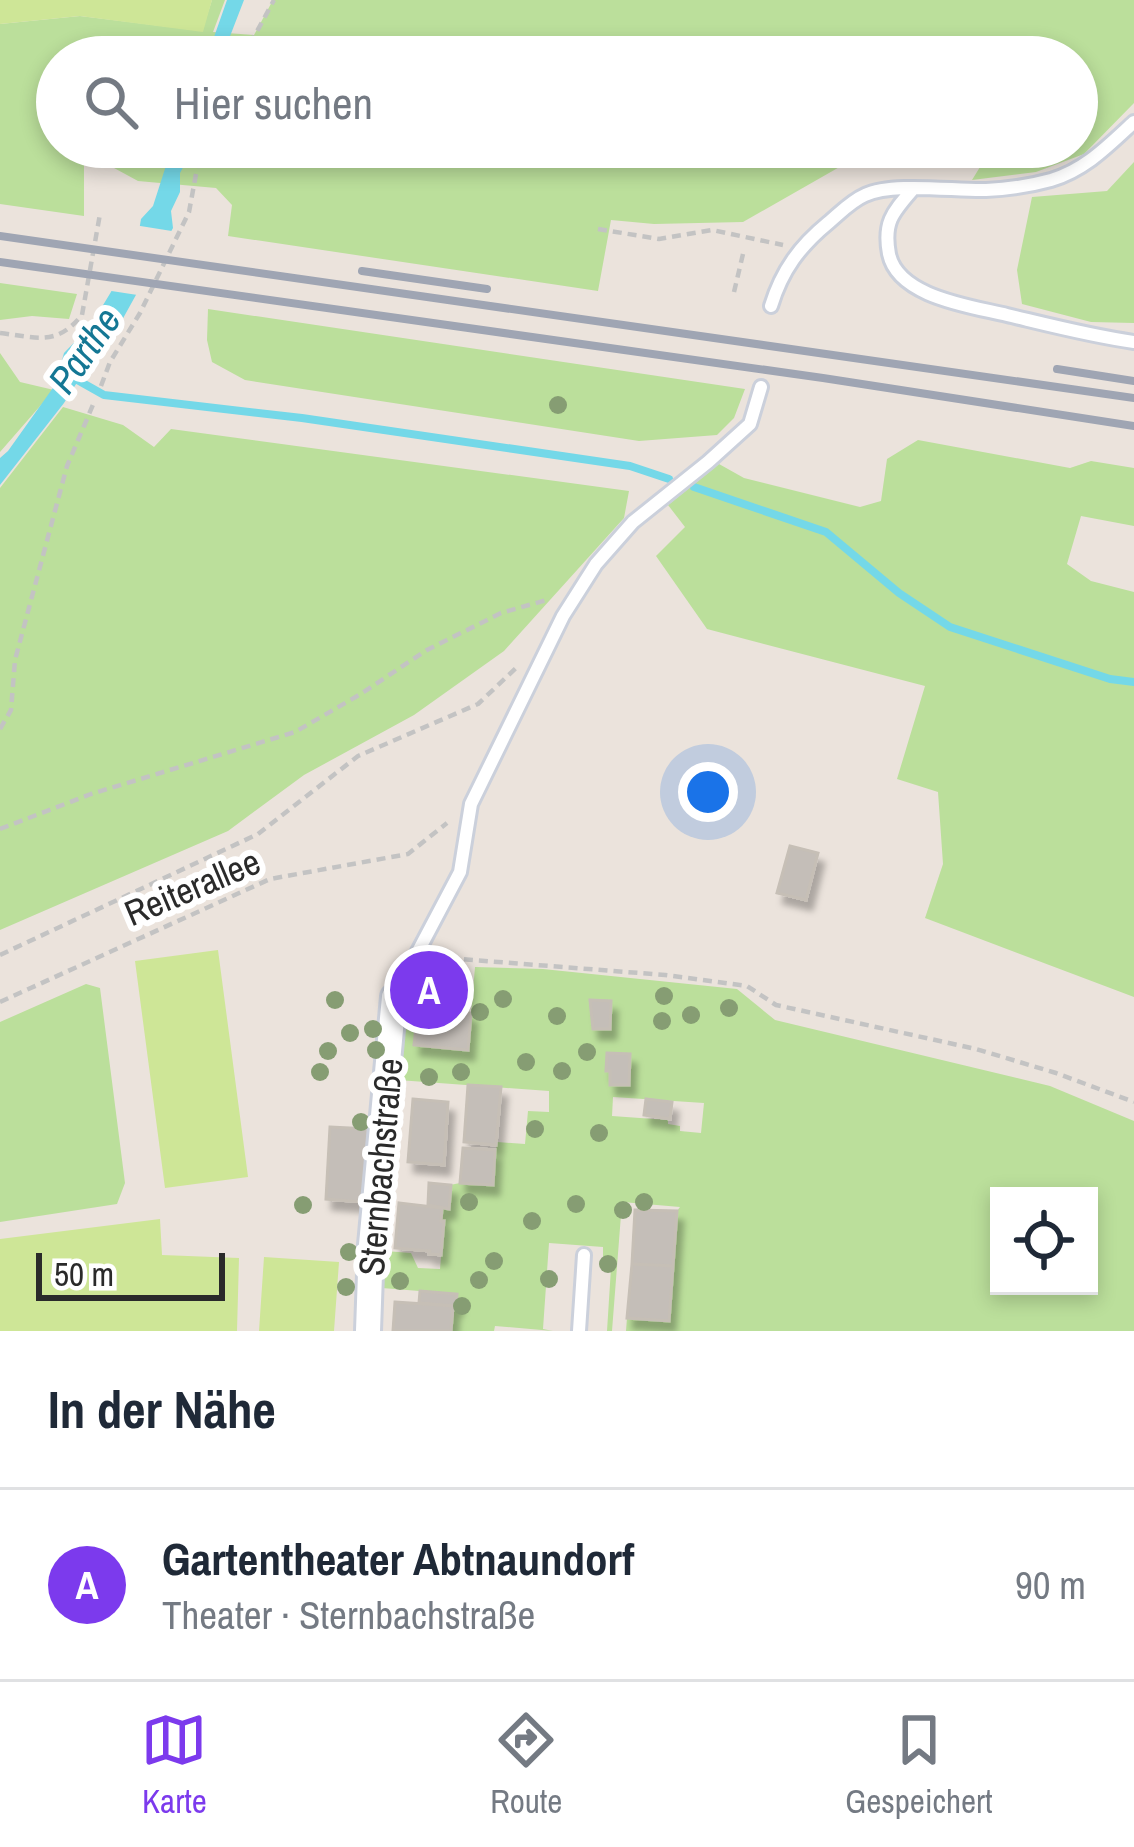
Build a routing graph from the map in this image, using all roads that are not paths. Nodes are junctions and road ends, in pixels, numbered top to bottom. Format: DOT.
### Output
graph roads {
  1 [pos="1134,122"];
  2 [pos="1098,155"];
  3 [pos="1076,168"];
  4 [pos="913,188"];
  5 [pos="771,306"];
  6 [pos="1134,341"];
  7 [pos="760,387"];
  8 [pos="394,997"];
  9 [pos="584,1255"];
  10 [pos="368,1331"];
  11 [pos="579,1331"];
  1 -- 2 [label="lane"];
  3 -- 4 [label="lane"];
  4 -- 5 [label="lane"];
  4 -- 6 [label="lane"];
  7 -- 8 [label="lane, Sternbachstraße"];
  8 -- 10 [label="street, Sternbachstraße"];
  9 -- 11 [label="lane"];
}
